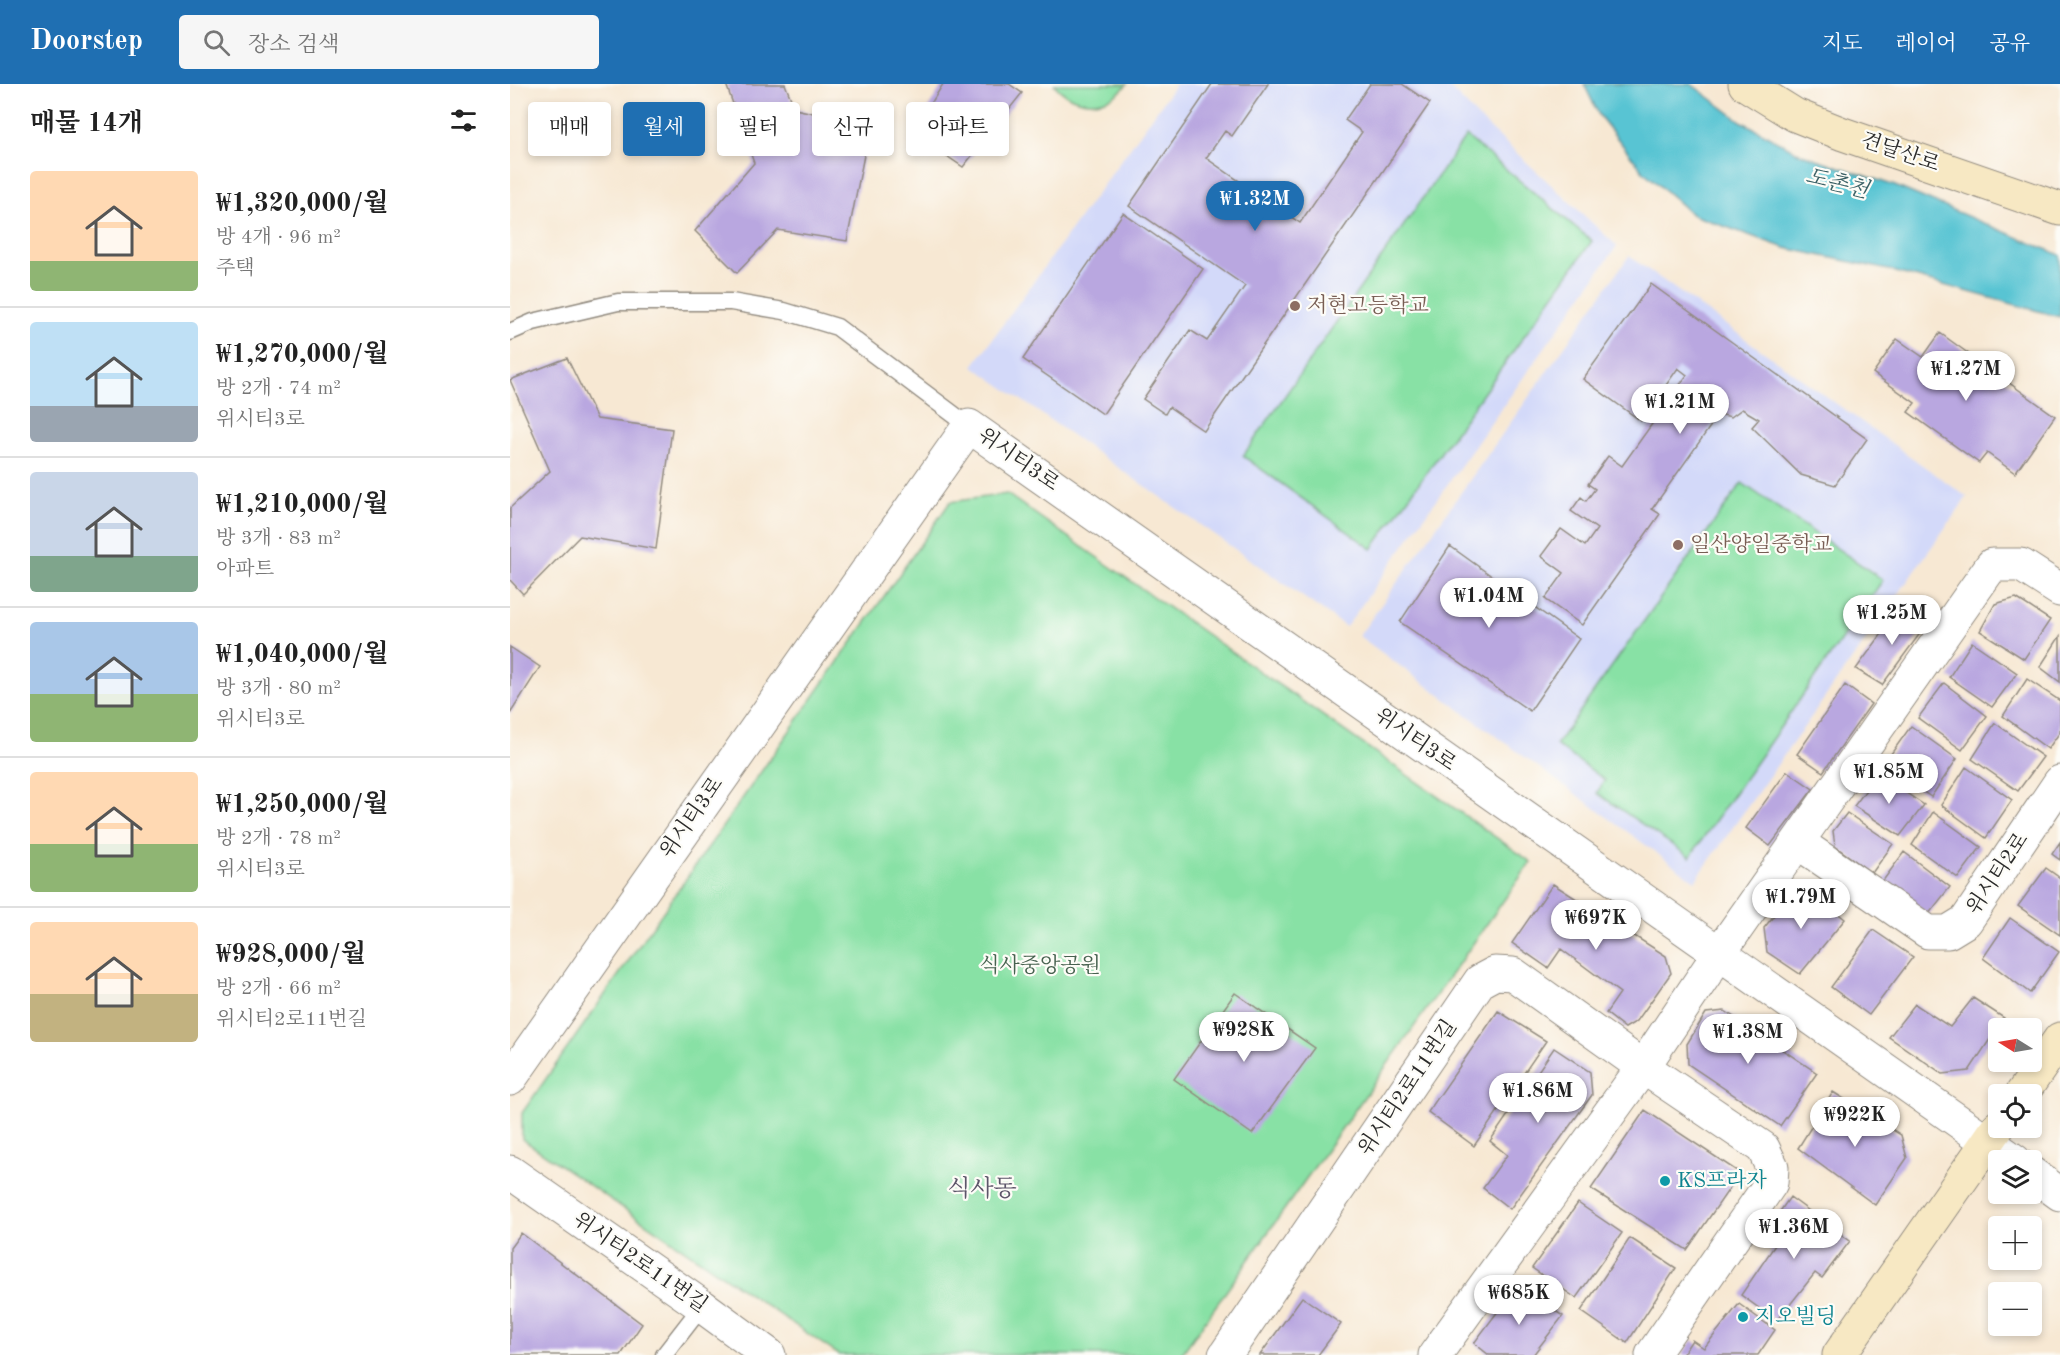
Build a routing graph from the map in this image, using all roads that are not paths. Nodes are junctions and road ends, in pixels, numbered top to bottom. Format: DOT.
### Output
graph roads {
  1 [pos="1745,84"];
  2 [pos="2060,209"];
  3 [pos="510,332"];
  4 [pos="969,426"];
  5 [pos="2060,590"];
  6 [pos="2060,782"];
  7 [pos="1799,843"];
  8 [pos="1720,952"];
  9 [pos="2060,1039"];
  10 [pos="1643,1067"];
  11 [pos="510,1079"];
  12 [pos="2029,1084"];
  13 [pos="1988,1131"];
  14 [pos="1990,1138"];
  15 [pos="1996,1138"];
  16 [pos="2006,1150"];
  17 [pos="510,1172"];
  18 [pos="2042,1181"];
  19 [pos="2060,1194"];
  20 [pos="702,1306"];
  21 [pos="664,1355"];
  22 [pos="769,1355"];
  23 [pos="1225,1355"];
  24 [pos="1435,1355"];
  25 [pos="1652,1355"];
  26 [pos="1839,1355"];
  1 -- 2 [label="street, 견달산로"];
  3 -- 4 [label="lane"];
  4 -- 8 [label="street, 위시티3로"];
  4 -- 11 [label="street, 위시티3로"];
  5 -- 7 [label="street"];
  6 -- 7 [label="street, 위시티2로"];
  7 -- 8 [label="street"];
  8 -- 10 [label="street"];
  8 -- 13 [label="street, 위시티3로"];
  9 -- 12 [label="street"];
  10 -- 23 [label="street, 위시티2로11번길"];
  10 -- 24 [label="street"];
  10 -- 25 [label="street, 위시티2로11번길"];
  14 -- 26 [label="street"];
  15 -- 16 [label="street, 위시티3로"];
  17 -- 20 [label="street, 위시티2로11번길"];
  18 -- 19 [label="street"];
  20 -- 21 [label="lane"];
  20 -- 22 [label="street, 위시티2로11번길"];
}
